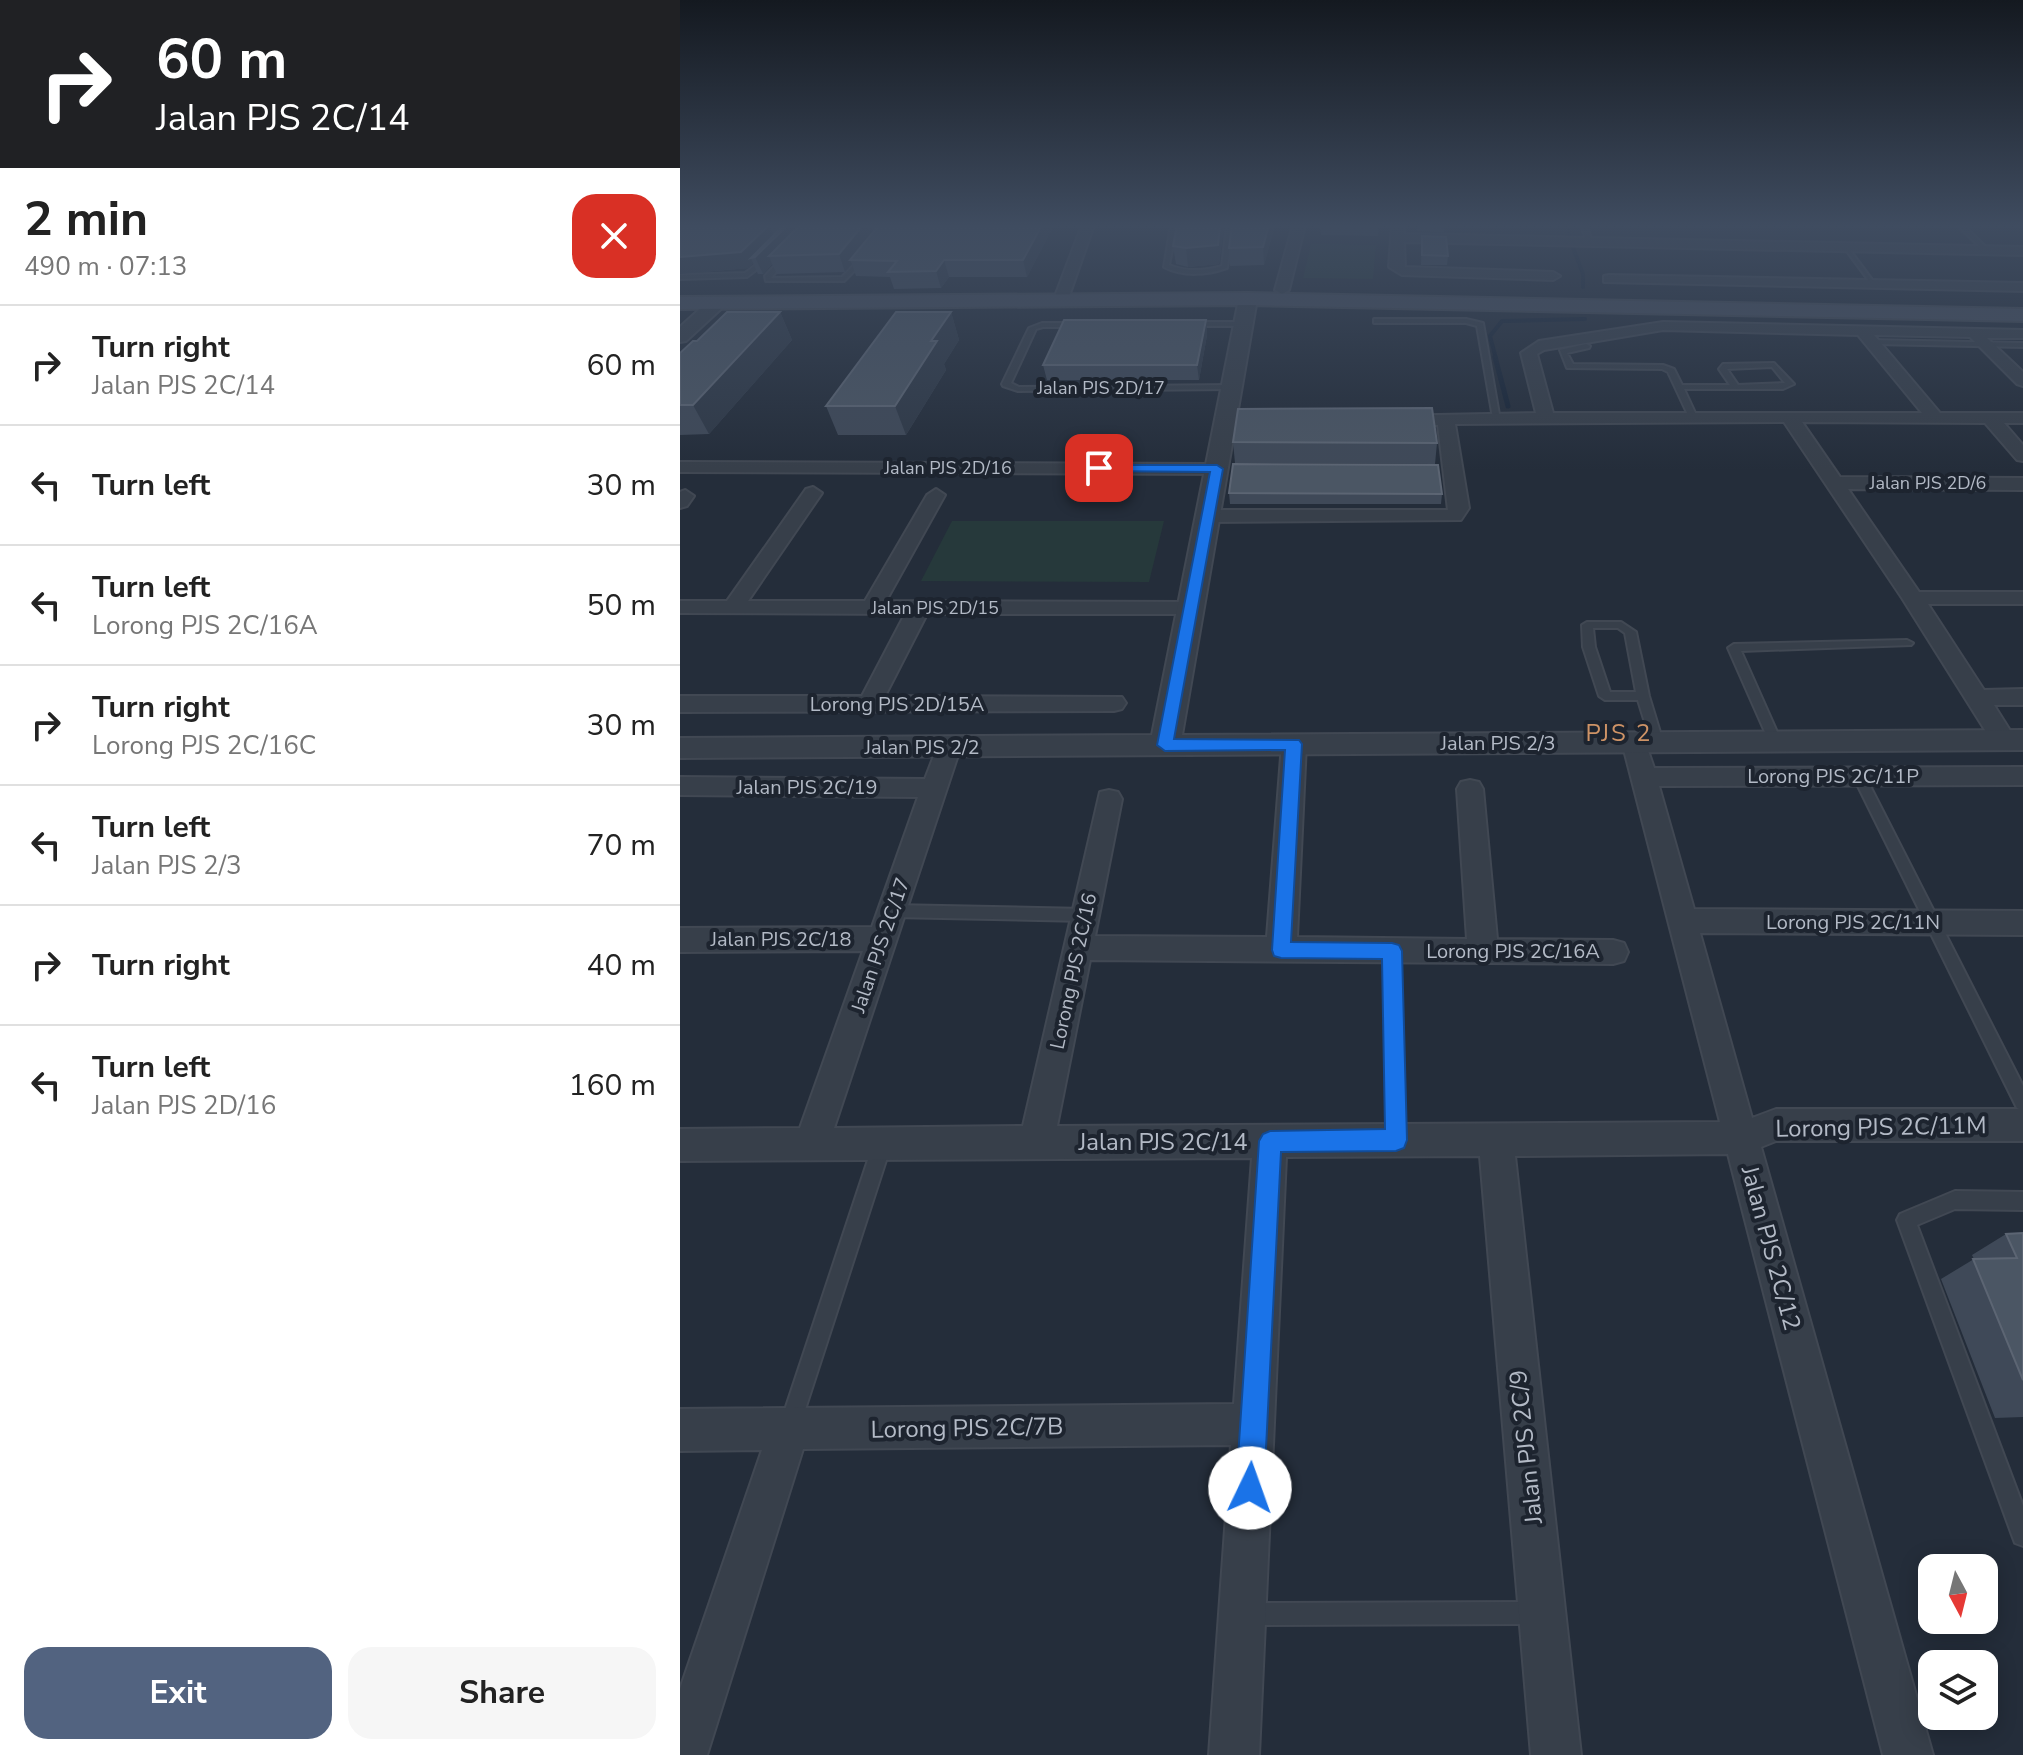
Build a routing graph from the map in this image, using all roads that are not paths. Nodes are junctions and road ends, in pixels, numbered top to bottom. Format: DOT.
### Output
graph roads {
  1 [pos="713,307"];
  2 [pos="1232,307"];
  3 [pos="1257,307"];
  4 [pos="1958,307"];
  5 [pos="1246,312"];
  6 [pos="2023,315"];
  7 [pos="1377,321"];
  8 [pos="1182,324"];
  9 [pos="1087,325"];
  10 [pos="2023,334"];
  11 [pos="1868,336"];
  12 [pos="680,337"];
  13 [pos="1980,339"];
  14 [pos="2023,345"];
  15 [pos="1586,346"];
  16 [pos="2023,381"];
  17 [pos="1232,387"];
  18 [pos="1679,387"];
  19 [pos="1736,387"];
  20 [pos="1545,417"];
  21 [pos="1693,417"];
  22 [pos="1497,418"];
  23 [pos="1790,418"];
  24 [pos="2023,418"];
  25 [pos="1446,419"];
  26 [pos="1936,419"];
  27 [pos="1991,419"];
  28 [pos="1372,420"];
  29 [pos="2023,456"];
  30 [pos="680,467"];
  31 [pos="1225,469"];
  32 [pos="1833,483"];
  33 [pos="2023,484"];
  34 [pos="813,493"];
  35 [pos="936,495"];
  36 [pos="1208,516"];
  37 [pos="1913,598"];
  38 [pos="2023,598"];
  39 [pos="680,607"];
  40 [pos="733,607"];
  41 [pos="872,607"];
  42 [pos="919,608"];
  43 [pos="1191,608"];
  44 [pos="1907,643"];
  45 [pos="1643,696"];
  46 [pos="2023,697"];
  47 [pos="1977,698"];
  48 [pos="1114,703"];
  49 [pos="680,704"];
  50 [pos="869,704"];
  51 [pos="2014,740"];
  52 [pos="1775,741"];
  53 [pos="1646,742"];
  54 [pos="1294,744"];
  55 [pos="1165,745"];
  56 [pos="949,746"];
  57 [pos="680,748"];
  58 [pos="1859,776"];
  59 [pos="2023,776"];
  60 [pos="1643,777"];
  61 [pos="680,786"];
  62 [pos="935,788"];
  63 [pos="1470,789"];
  64 [pos="1109,799"];
  65 [pos="1085,915"];
  66 [pos="1683,921"];
  67 [pos="1933,923"];
  68 [pos="2023,923"];
  69 [pos="887,925"];
  70 [pos="680,940"];
  71 [pos="1077,948"];
  72 [pos="1281,950"];
  73 [pos="1392,951"];
  74 [pos="1483,951"];
  75 [pos="1613,952"];
  76 [pos="2023,1103"];
  77 [pos="2023,1125"];
  78 [pos="1741,1138"];
  79 [pos="1396,1140"];
  80 [pos="1496,1140"];
  81 [pos="1270,1141"];
  82 [pos="1036,1143"];
  83 [pos="811,1144"];
  84 [pos="882,1144"];
  85 [pos="680,1145"];
  86 [pos="2023,1201"];
  87 [pos="1253,1424"];
  88 [pos="680,1430"];
  89 [pos="789,1430"];
  90 [pos="2022,1529"];
  91 [pos="1542,1613"];
  92 [pos="1242,1614"];
  93 [pos="682,1755"];
  94 [pos="1234,1755"];
  95 [pos="1556,1755"];
  96 [pos="1908,1755"];
  1 -- 12 [label="street"];
  2 -- 5 [label="main road"];
  3 -- 5 [label="main road"];
  4 -- 6 [label="main road"];
  5 -- 8 [label="lane"];
  5 -- 17 [label="street"];
  7 -- 22 [label="lane"];
  9 -- 17 [label="lane, Jalan PJS 2D/17"];
  10 -- 13 [label="street"];
  11 -- 13 [label="street"];
  11 -- 20 [label="street"];
  11 -- 26 [label="street"];
  13 -- 14 [label="lane"];
  13 -- 16 [label="street"];
  15 -- 18 [label="lane"];
  17 -- 31 [label="street"];
  18 -- 19 [label="lane"];
  18 -- 21 [label="lane"];
  19 -- 19 [label="lane"];
  20 -- 21 [label="street"];
  20 -- 22 [label="street"];
  21 -- 23 [label="street"];
  22 -- 25 [label="street"];
  23 -- 26 [label="street"];
  23 -- 32 [label="street"];
  24 -- 27 [label="street"];
  25 -- 28 [label="street"];
  25 -- 36 [label="street"];
  26 -- 27 [label="street"];
  27 -- 29 [label="street"];
  30 -- 31 [label="street, Jalan PJS 2D/16"];
  31 -- 36 [label="street"];
  32 -- 33 [label="street, Jalan PJS 2D/6"];
  32 -- 37 [label="street"];
  34 -- 40 [label="street"];
  35 -- 41 [label="street"];
  36 -- 43 [label="street"];
  37 -- 38 [label="street"];
  37 -- 47 [label="street"];
  39 -- 40 [label="street, Jalan PJS 2D/15"];
  40 -- 41 [label="street, Jalan PJS 2D/15"];
  41 -- 42 [label="street, Jalan PJS 2D/15"];
  42 -- 43 [label="street, Jalan PJS 2D/15"];
  42 -- 50 [label="street"];
  43 -- 55 [label="street"];
  44 -- 52 [label="lane"];
  45 -- 45 [label="lane"];
  45 -- 53 [label="lane"];
  46 -- 47 [label="street"];
  47 -- 51 [label="street"];
  48 -- 50 [label="street, Lorong PJS 2D/15A"];
  49 -- 50 [label="street, Lorong PJS 2D/15A"];
  51 -- 52 [label="street, Jalan PJS 2/3"];
  52 -- 53 [label="street, Jalan PJS 2/3"];
  53 -- 54 [label="street, Jalan PJS 2/3"];
  53 -- 60 [label="street, Jalan PJS 2C/12"];
  54 -- 55 [label="street, Jalan PJS 2/3"];
  54 -- 72 [label="street"];
  55 -- 56 [label="street, Jalan PJS 2/2"];
  56 -- 57 [label="street, Jalan PJS 2/2"];
  56 -- 62 [label="street, Jalan PJS 2C/17"];
  58 -- 59 [label="street, Lorong PJS 2C/11P"];
  58 -- 60 [label="street, Lorong PJS 2C/11P"];
  58 -- 67 [label="lane"];
  60 -- 66 [label="street, Jalan PJS 2C/12"];
  61 -- 62 [label="street, Jalan PJS 2C/19"];
  62 -- 69 [label="street, Jalan PJS 2C/17"];
  63 -- 74 [label="street"];
  64 -- 65 [label="street, Lorong PJS 2C/16"];
  65 -- 69 [label="lane"];
  65 -- 71 [label="street, Lorong PJS 2C/16"];
  66 -- 67 [label="street, Lorong PJS 2C/11N"];
  66 -- 78 [label="street, Jalan PJS 2C/12"];
  67 -- 68 [label="street, Lorong PJS 2C/11N"];
  67 -- 76 [label="lane"];
  69 -- 70 [label="street, Jalan PJS 2C/18"];
  69 -- 83 [label="street, Jalan PJS 2C/17"];
  71 -- 72 [label="street, Lorong PJS 2C/16A"];
  71 -- 82 [label="street, Lorong PJS 2C/16"];
  72 -- 73 [label="street, Lorong PJS 2C/16A"];
  73 -- 74 [label="street, Lorong PJS 2C/16A"];
  73 -- 79 [label="lane"];
  74 -- 75 [label="street, Lorong PJS 2C/16A"];
  77 -- 78 [label="street, Lorong PJS 2C/11M"];
  78 -- 80 [label="street, Jalan PJS 2C/14"];
  78 -- 96 [label="street, Jalan PJS 2C/12"];
  79 -- 80 [label="street, Jalan PJS 2C/14"];
  79 -- 81 [label="street, Jalan PJS 2C/14"];
  80 -- 91 [label="street, Jalan PJS 2C/9"];
  81 -- 82 [label="street, Jalan PJS 2C/14"];
  81 -- 87 [label="street"];
  82 -- 84 [label="street, Jalan PJS 2C/14"];
  83 -- 84 [label="street, Jalan PJS 2C/14"];
  83 -- 85 [label="street, Jalan PJS 2C/14"];
  84 -- 89 [label="lane"];
  86 -- 90 [label="lane"];
  87 -- 89 [label="street, Lorong PJS 2C/7B"];
  87 -- 92 [label="street"];
  88 -- 89 [label="street, Lorong PJS 2C/7B"];
  89 -- 93 [label="street"];
  91 -- 92 [label="lane"];
  91 -- 95 [label="street, Jalan PJS 2C/9"];
  92 -- 94 [label="street"];
}
